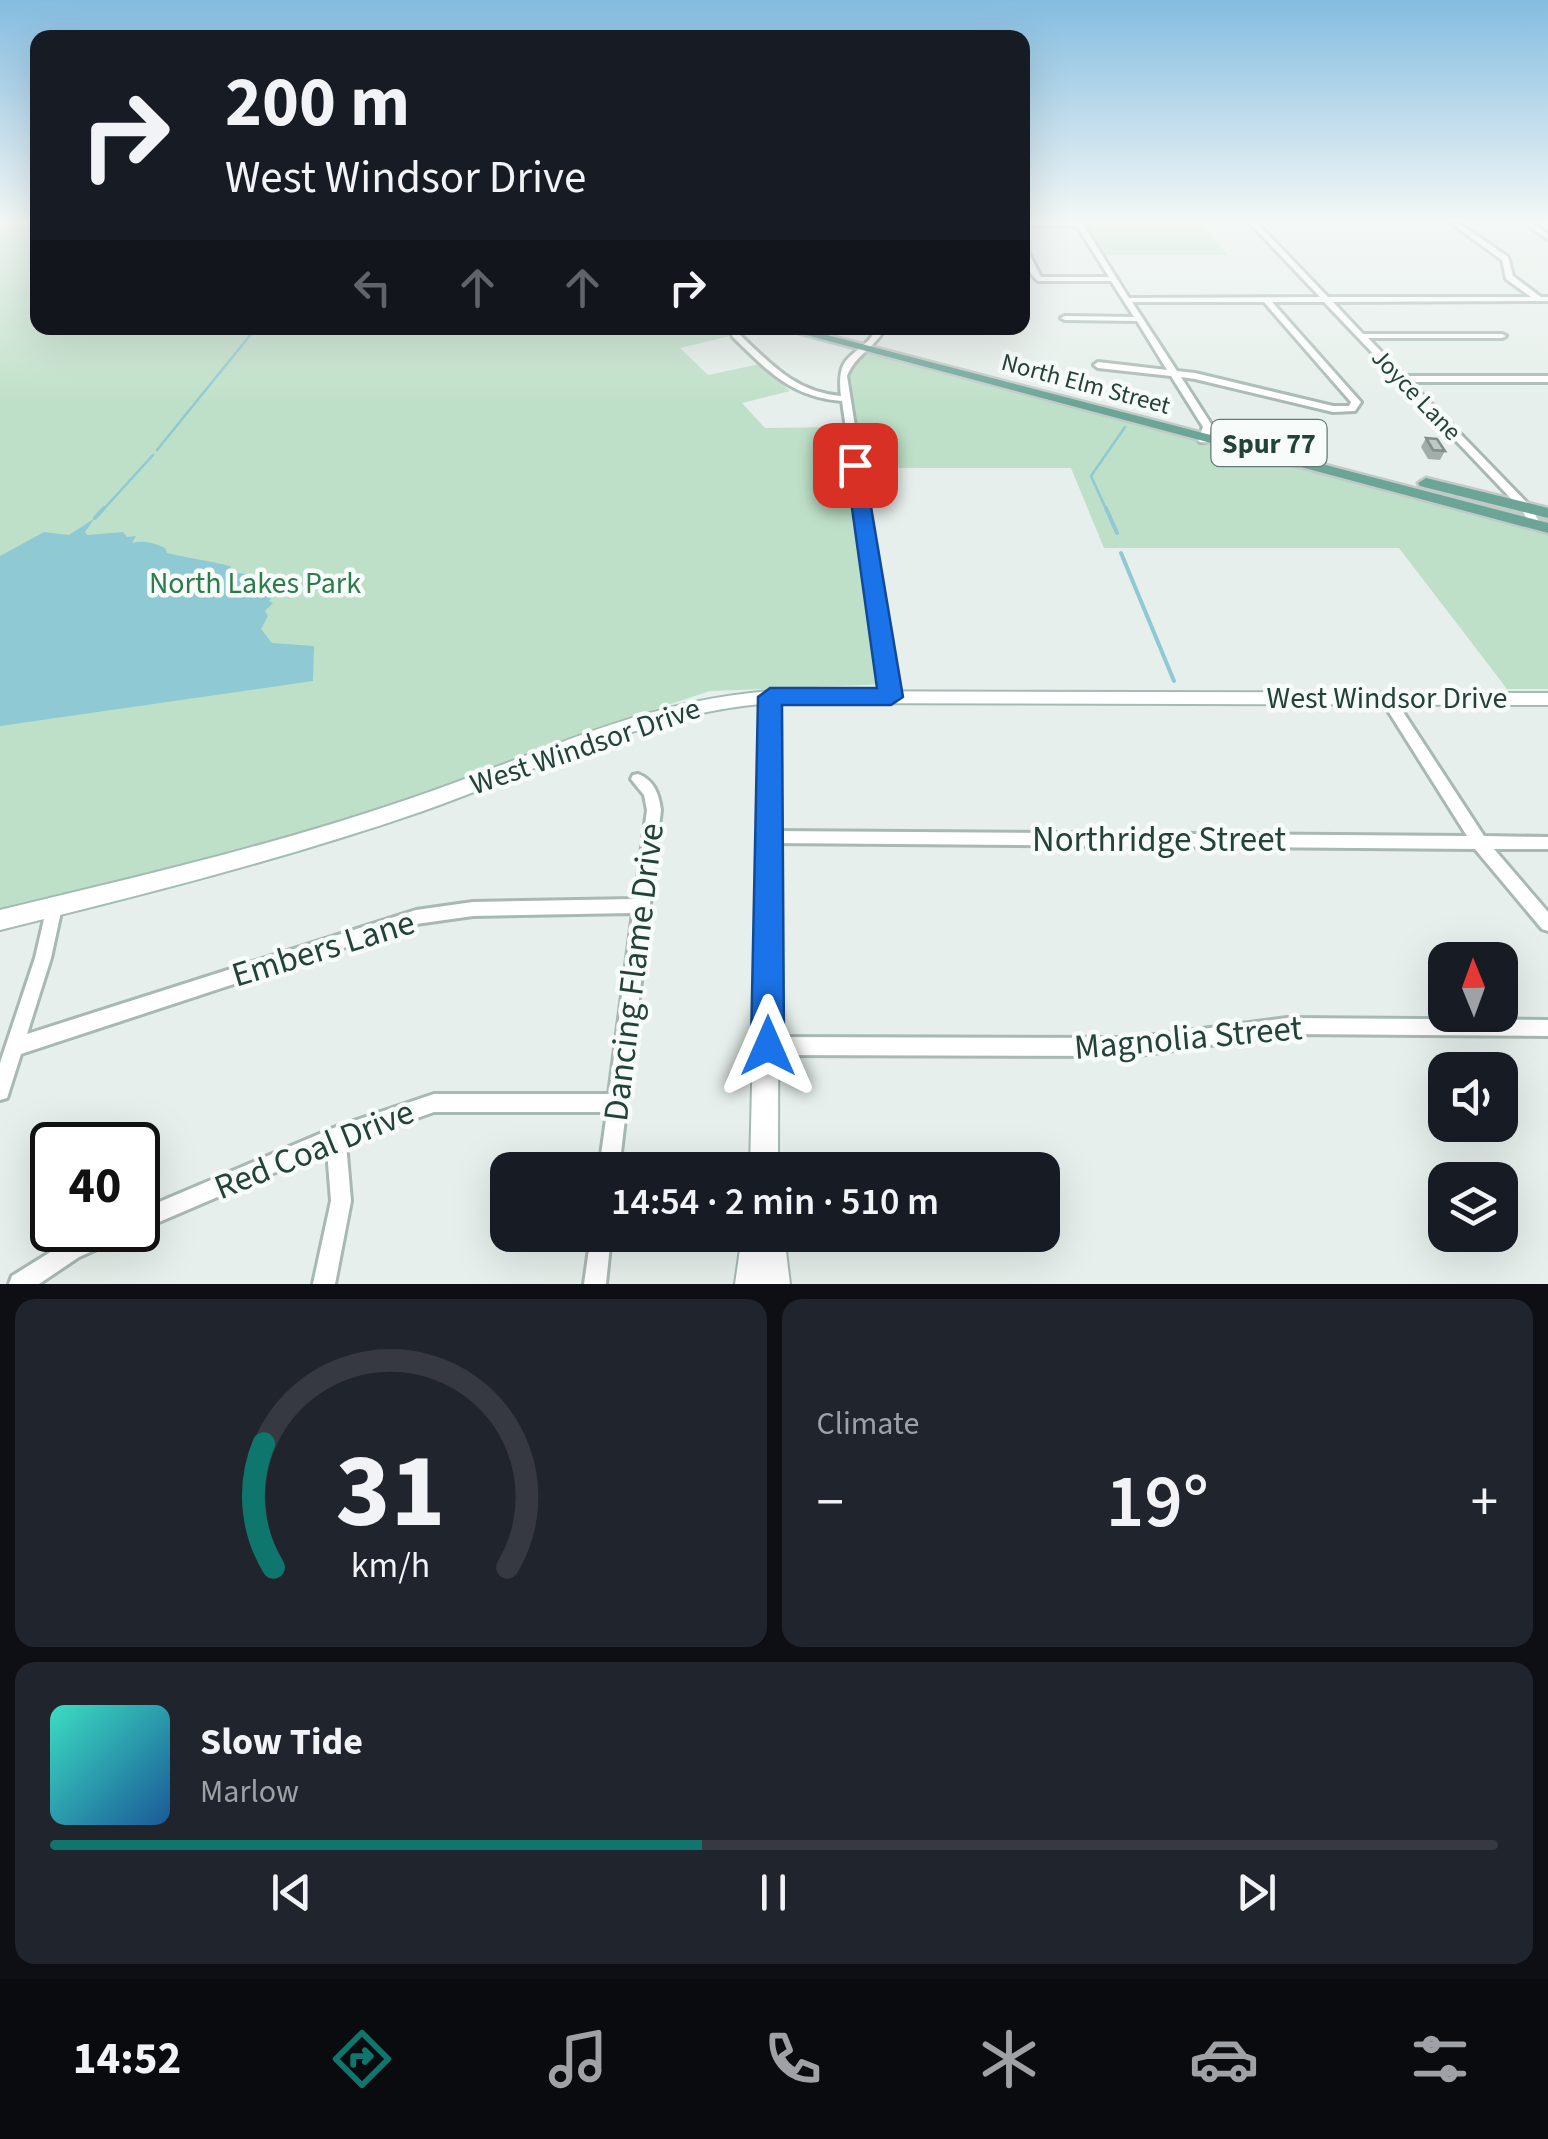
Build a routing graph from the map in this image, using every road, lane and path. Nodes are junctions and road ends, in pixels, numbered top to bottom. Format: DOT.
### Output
graph roads {
  1 [pos="1115,283"];
  2 [pos="1310,283"];
  3 [pos="1518,283"];
  4 [pos="1325,298"];
  5 [pos="1126,300"];
  6 [pos="1267,301"];
  7 [pos="1545,301"];
  8 [pos="1065,318"];
  9 [pos="1137,318"];
  10 [pos="736,335"];
  11 [pos="848,335"];
  12 [pos="1361,336"];
  13 [pos="1502,336"];
  14 [pos="873,338"];
  15 [pos="1098,364"];
  16 [pos="1173,376"];
  17 [pos="1403,379"];
  18 [pos="1548,379"];
  19 [pos="846,400"];
  20 [pos="1205,434"];
  21 [pos="1526,508"];
  22 [pos="1544,522"];
  23 [pos="770,697"];
  24 [pos="891,697"];
  25 [pos="1387,698"];
  26 [pos="1548,698"];
  27 [pos="638,780"];
  28 [pos="769,837"];
  29 [pos="1479,842"];
  30 [pos="1548,842"];
  31 [pos="640,906"];
  32 [pos="54,907"];
  33 [pos="0,920"];
  34 [pos="1548,924"];
  35 [pos="1548,1028"];
  36 [pos="15,1046"];
  37 [pos="768,1046"];
  38 [pos="0,1091"];
  39 [pos="616,1103"];
  40 [pos="336,1136"];
  41 [pos="611,1152"];
  42 [pos="765,1152"];
  43 [pos="160,1212"];
  44 [pos="69,1252"];
  45 [pos="599,1252"];
  46 [pos="754,1252"];
  47 [pos="772,1252"];
  48 [pos="20,1284"];
  49 [pos="324,1284"];
  50 [pos="595,1284"];
  51 [pos="750,1284"];
  52 [pos="775,1284"];
  1 -- 5 [label="street"];
  2 -- 4 [label="street, Joyce Lane"];
  3 -- 7 [label="street"];
  4 -- 6 [label="street"];
  4 -- 7 [label="street"];
  4 -- 12 [label="street, Joyce Lane"];
  5 -- 6 [label="street"];
  5 -- 9 [label="street"];
  6 -- 16 [label="street"];
  8 -- 9 [label="street"];
  9 -- 16 [label="street"];
  10 -- 19 [label="street"];
  11 -- 14 [label="main road, North Elm Street / Spur 77"];
  12 -- 13 [label="street"];
  12 -- 17 [label="street, Joyce Lane"];
  14 -- 19 [label="street"];
  14 -- 20 [label="main road, North Elm Street / Spur 77"];
  15 -- 16 [label="street"];
  16 -- 20 [label="street"];
  17 -- 18 [label="street"];
  17 -- 21 [label="street, Joyce Lane"];
  19 -- 24 [label="street"];
  20 -- 21 [label="main road, North Elm Street / Spur 77"];
  20 -- 22 [label="main road, North Elm Street / Spur 77"];
  21 -- 22 [label="main road, North Elm Street / Spur 77"];
  23 -- 24 [label="street, West Windsor Drive"];
  23 -- 28 [label="street"];
  23 -- 32 [label="street, West Windsor Drive"];
  24 -- 25 [label="street, West Windsor Drive"];
  25 -- 26 [label="street, West Windsor Drive"];
  25 -- 29 [label="street"];
  27 -- 31 [label="street, Dancing Flame Drive"];
  28 -- 29 [label="street, Northridge Street"];
  28 -- 37 [label="street"];
  29 -- 30 [label="street, Northridge Street"];
  29 -- 34 [label="street"];
  31 -- 36 [label="street, Embers Lane"];
  31 -- 39 [label="street, Dancing Flame Drive"];
  32 -- 33 [label="street, West Windsor Drive"];
  32 -- 36 [label="street"];
  35 -- 37 [label="street, Magnolia Street"];
  36 -- 38 [label="street"];
  37 -- 42 [label="street"];
  39 -- 40 [label="street, Red Coal Drive"];
  39 -- 41 [label="street, Dancing Flame Drive"];
  40 -- 43 [label="street, Red Coal Drive"];
  40 -- 49 [label="street"];
  44 -- 48 [label="street"];
  45 -- 50 [label="street"];
  46 -- 51 [label="street"];
  47 -- 52 [label="street"];
}
